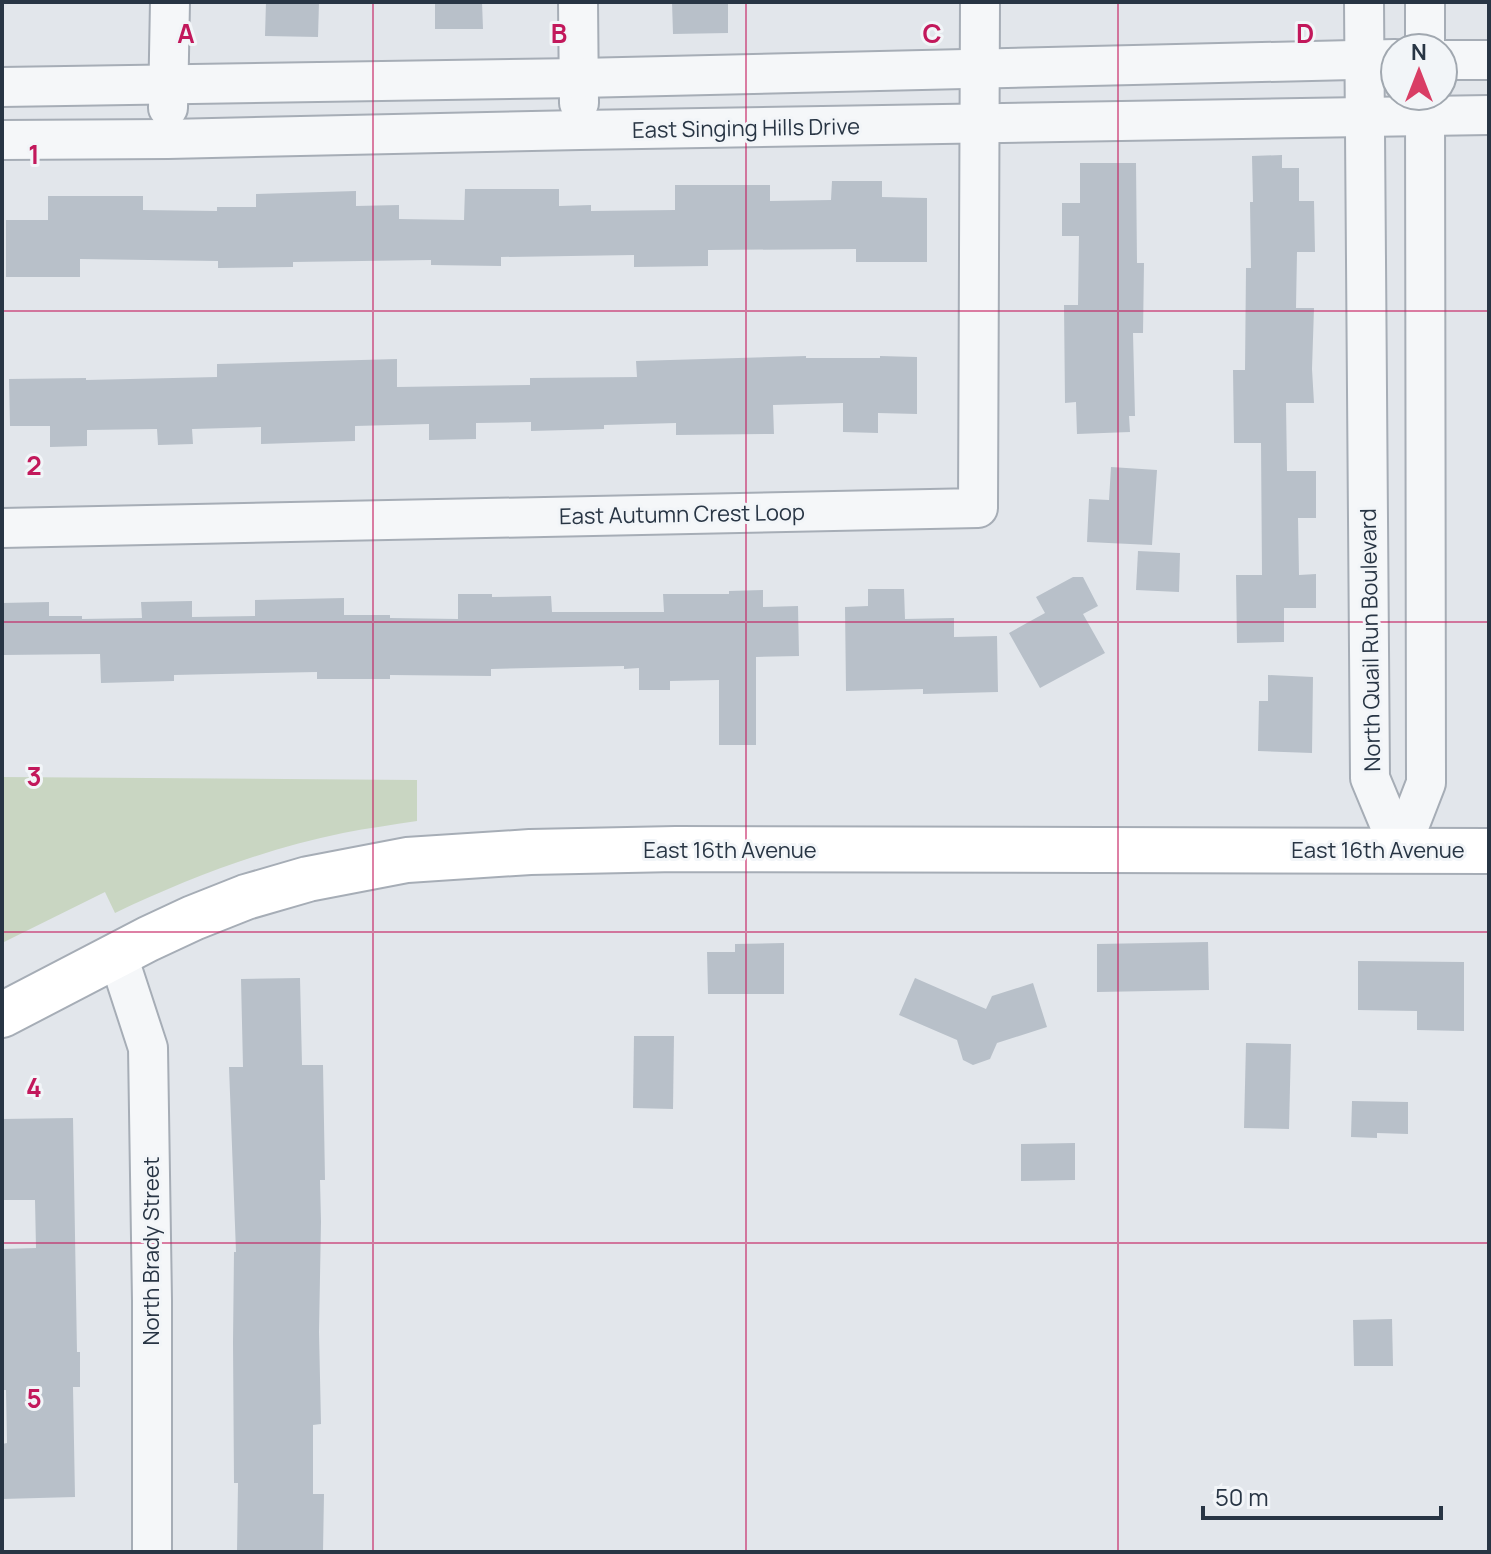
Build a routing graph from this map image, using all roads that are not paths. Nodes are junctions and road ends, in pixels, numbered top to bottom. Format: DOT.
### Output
graph roads {
  1 [pos="170,2"];
  2 [pos="578,2"];
  3 [pos="980,2"];
  4 [pos="1364,2"];
  5 [pos="1425,2"];
  6 [pos="1425,32"];
  7 [pos="1379,55"];
  8 [pos="1379,59"];
  9 [pos="1459,60"];
  10 [pos="1489,60"];
  11 [pos="1379,63"];
  12 [pos="980,68"];
  13 [pos="579,78"];
  14 [pos="169,84"];
  15 [pos="2,87"];
  16 [pos="1459,111"];
  17 [pos="1398,112"];
  18 [pos="1425,112"];
  19 [pos="1489,115"];
  20 [pos="1365,118"];
  21 [pos="980,124"];
  22 [pos="580,130"];
  23 [pos="168,139"];
  24 [pos="2,140"];
  25 [pos="2,528"];
  26 [pos="1400,850"];
  27 [pos="1489,851"];
  28 [pos="118,956"];
  29 [pos="2,1015"];
  30 [pos="152,1552"];
  1 -- 14 [label="street"];
  2 -- 13 [label="street"];
  3 -- 12 [label="street"];
  4 -- 7 [label="street, North Quail Run Boulevard"];
  5 -- 6 [label="street"];
  8 -- 12 [label="street"];
  9 -- 10 [label="street"];
  11 -- 20 [label="street, North Quail Run Boulevard"];
  12 -- 13 [label="street"];
  12 -- 21 [label="street"];
  13 -- 14 [label="street"];
  13 -- 22 [label="street"];
  14 -- 15 [label="street"];
  14 -- 23 [label="street"];
  16 -- 19 [label="street, East Singing Hills Drive"];
  17 -- 20 [label="street, East Singing Hills Drive"];
  18 -- 26 [label="street"];
  20 -- 21 [label="street, East Singing Hills Drive"];
  20 -- 26 [label="street, North Quail Run Boulevard"];
  21 -- 22 [label="street, East Singing Hills Drive"];
  21 -- 25 [label="street, East Autumn Crest Loop"];
  22 -- 23 [label="street, East Singing Hills Drive"];
  23 -- 24 [label="street, East Singing Hills Drive"];
  26 -- 27 [label="street, East 16th Avenue"];
  26 -- 28 [label="street, East 16th Avenue"];
  28 -- 29 [label="street, East 16th Avenue"];
  28 -- 30 [label="street, North Brady Street"];
}
